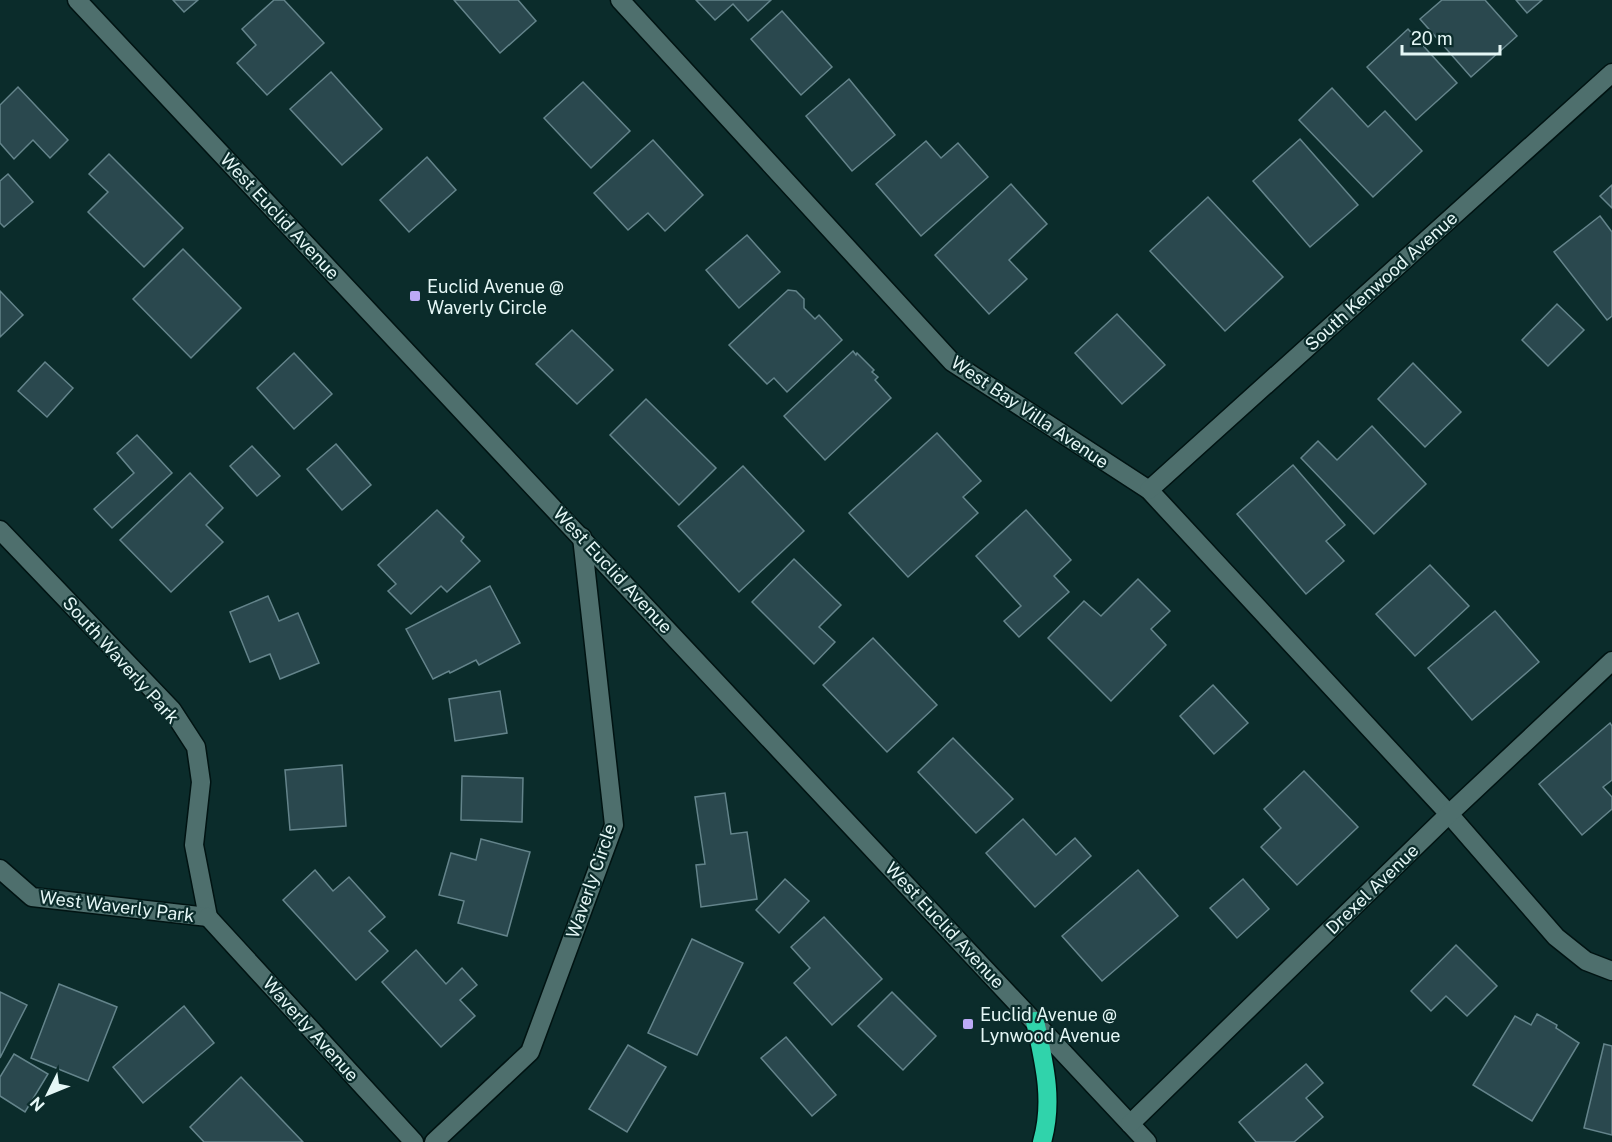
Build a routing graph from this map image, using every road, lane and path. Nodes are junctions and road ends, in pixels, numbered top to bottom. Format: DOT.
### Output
graph roads {
  1 [pos="77,0"];
  2 [pos="620,0"];
  3 [pos="1612,73"];
  4 [pos="1149,490"];
  5 [pos="0,530"];
  6 [pos="582,537"];
  7 [pos="1612,661"];
  8 [pos="1449,814"];
  9 [pos="0,869"];
  10 [pos="208,917"];
  11 [pos="1612,971"];
  12 [pos="1035,1021"];
  13 [pos="1130,1124"];
  14 [pos="414,1142"];
  15 [pos="434,1142"];
  16 [pos="1042,1142"];
  17 [pos="1147,1142"];
  1 -- 6 [label="street, West Euclid Avenue"];
  2 -- 4 [label="street, West Bay Villa Avenue"];
  3 -- 4 [label="street, South Kenwood Avenue"];
  4 -- 8 [label="street, West Bay Villa Avenue"];
  5 -- 10 [label="street, South Waverly Park"];
  6 -- 12 [label="street, West Euclid Avenue"];
  6 -- 15 [label="street, Waverly Circle"];
  7 -- 8 [label="street, Drexel Avenue"];
  8 -- 11 [label="street"];
  8 -- 13 [label="street, Drexel Avenue"];
  9 -- 10 [label="street, West Waverly Park"];
  10 -- 14 [label="street, Waverly Avenue"];
  12 -- 13 [label="street, West Euclid Avenue"];
  12 -- 16 [label="highway"];
  13 -- 17 [label="street, West Euclid Avenue"];
}
